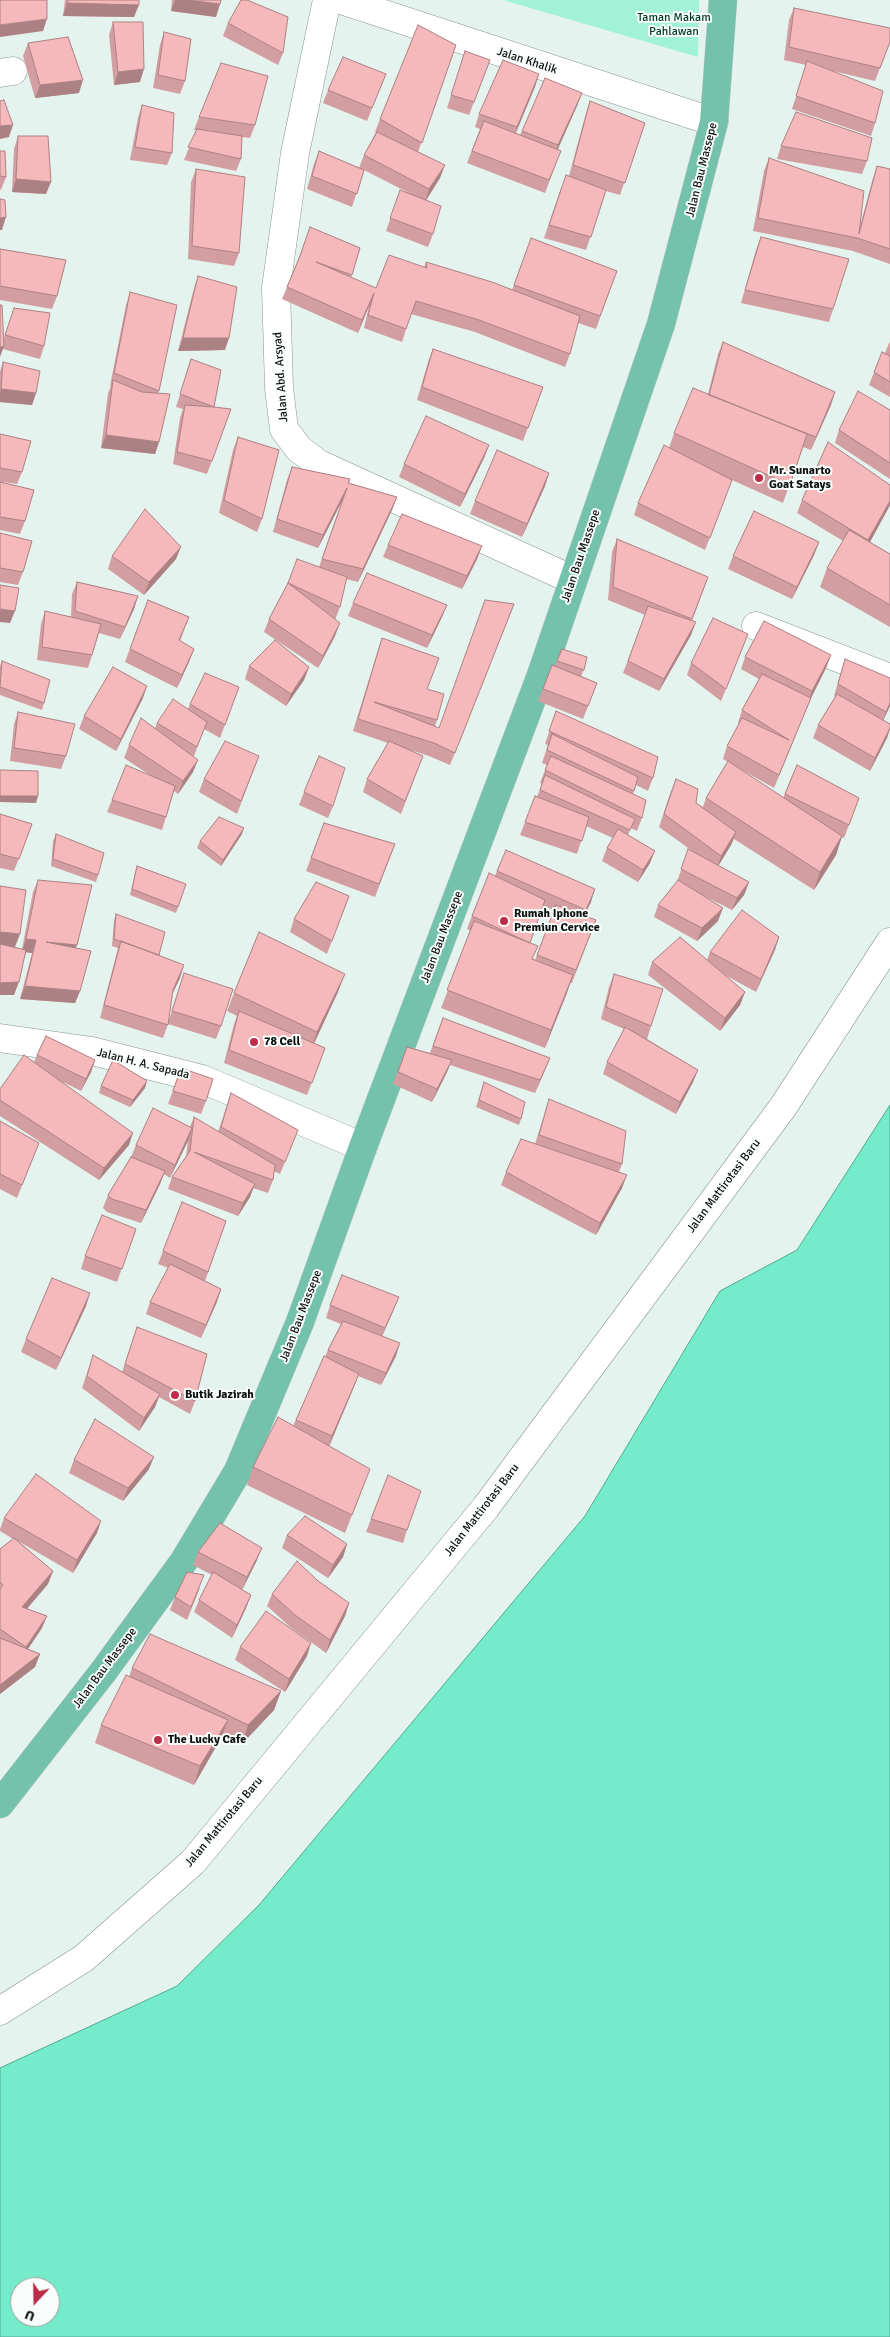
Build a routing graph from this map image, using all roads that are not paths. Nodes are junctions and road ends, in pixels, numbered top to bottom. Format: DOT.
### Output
graph roads {
  1 [pos="327,0"];
  2 [pos="340,0"];
  3 [pos="723,0"];
  4 [pos="714,122"];
  5 [pos="573,580"];
  6 [pos="756,626"];
  7 [pos="890,678"];
  8 [pos="890,942"];
  9 [pos="0,1038"];
  10 [pos="363,1147"];
  11 [pos="0,1804"];
  12 [pos="0,2010"];
  1 -- 5 [label="street, Jalan Abd. Arsyad"];
  2 -- 4 [label="street, Jalan Khalik"];
  3 -- 4 [label="highway, Jalan Bau Massepe"];
  4 -- 5 [label="highway, Jalan Bau Massepe"];
  5 -- 10 [label="highway, Jalan Bau Massepe"];
  6 -- 7 [label="street"];
  8 -- 12 [label="street, Jalan Mattirotasi Baru"];
  9 -- 10 [label="street, Jalan H. A. Sapada"];
  10 -- 11 [label="highway, Jalan Bau Massepe"];
}
